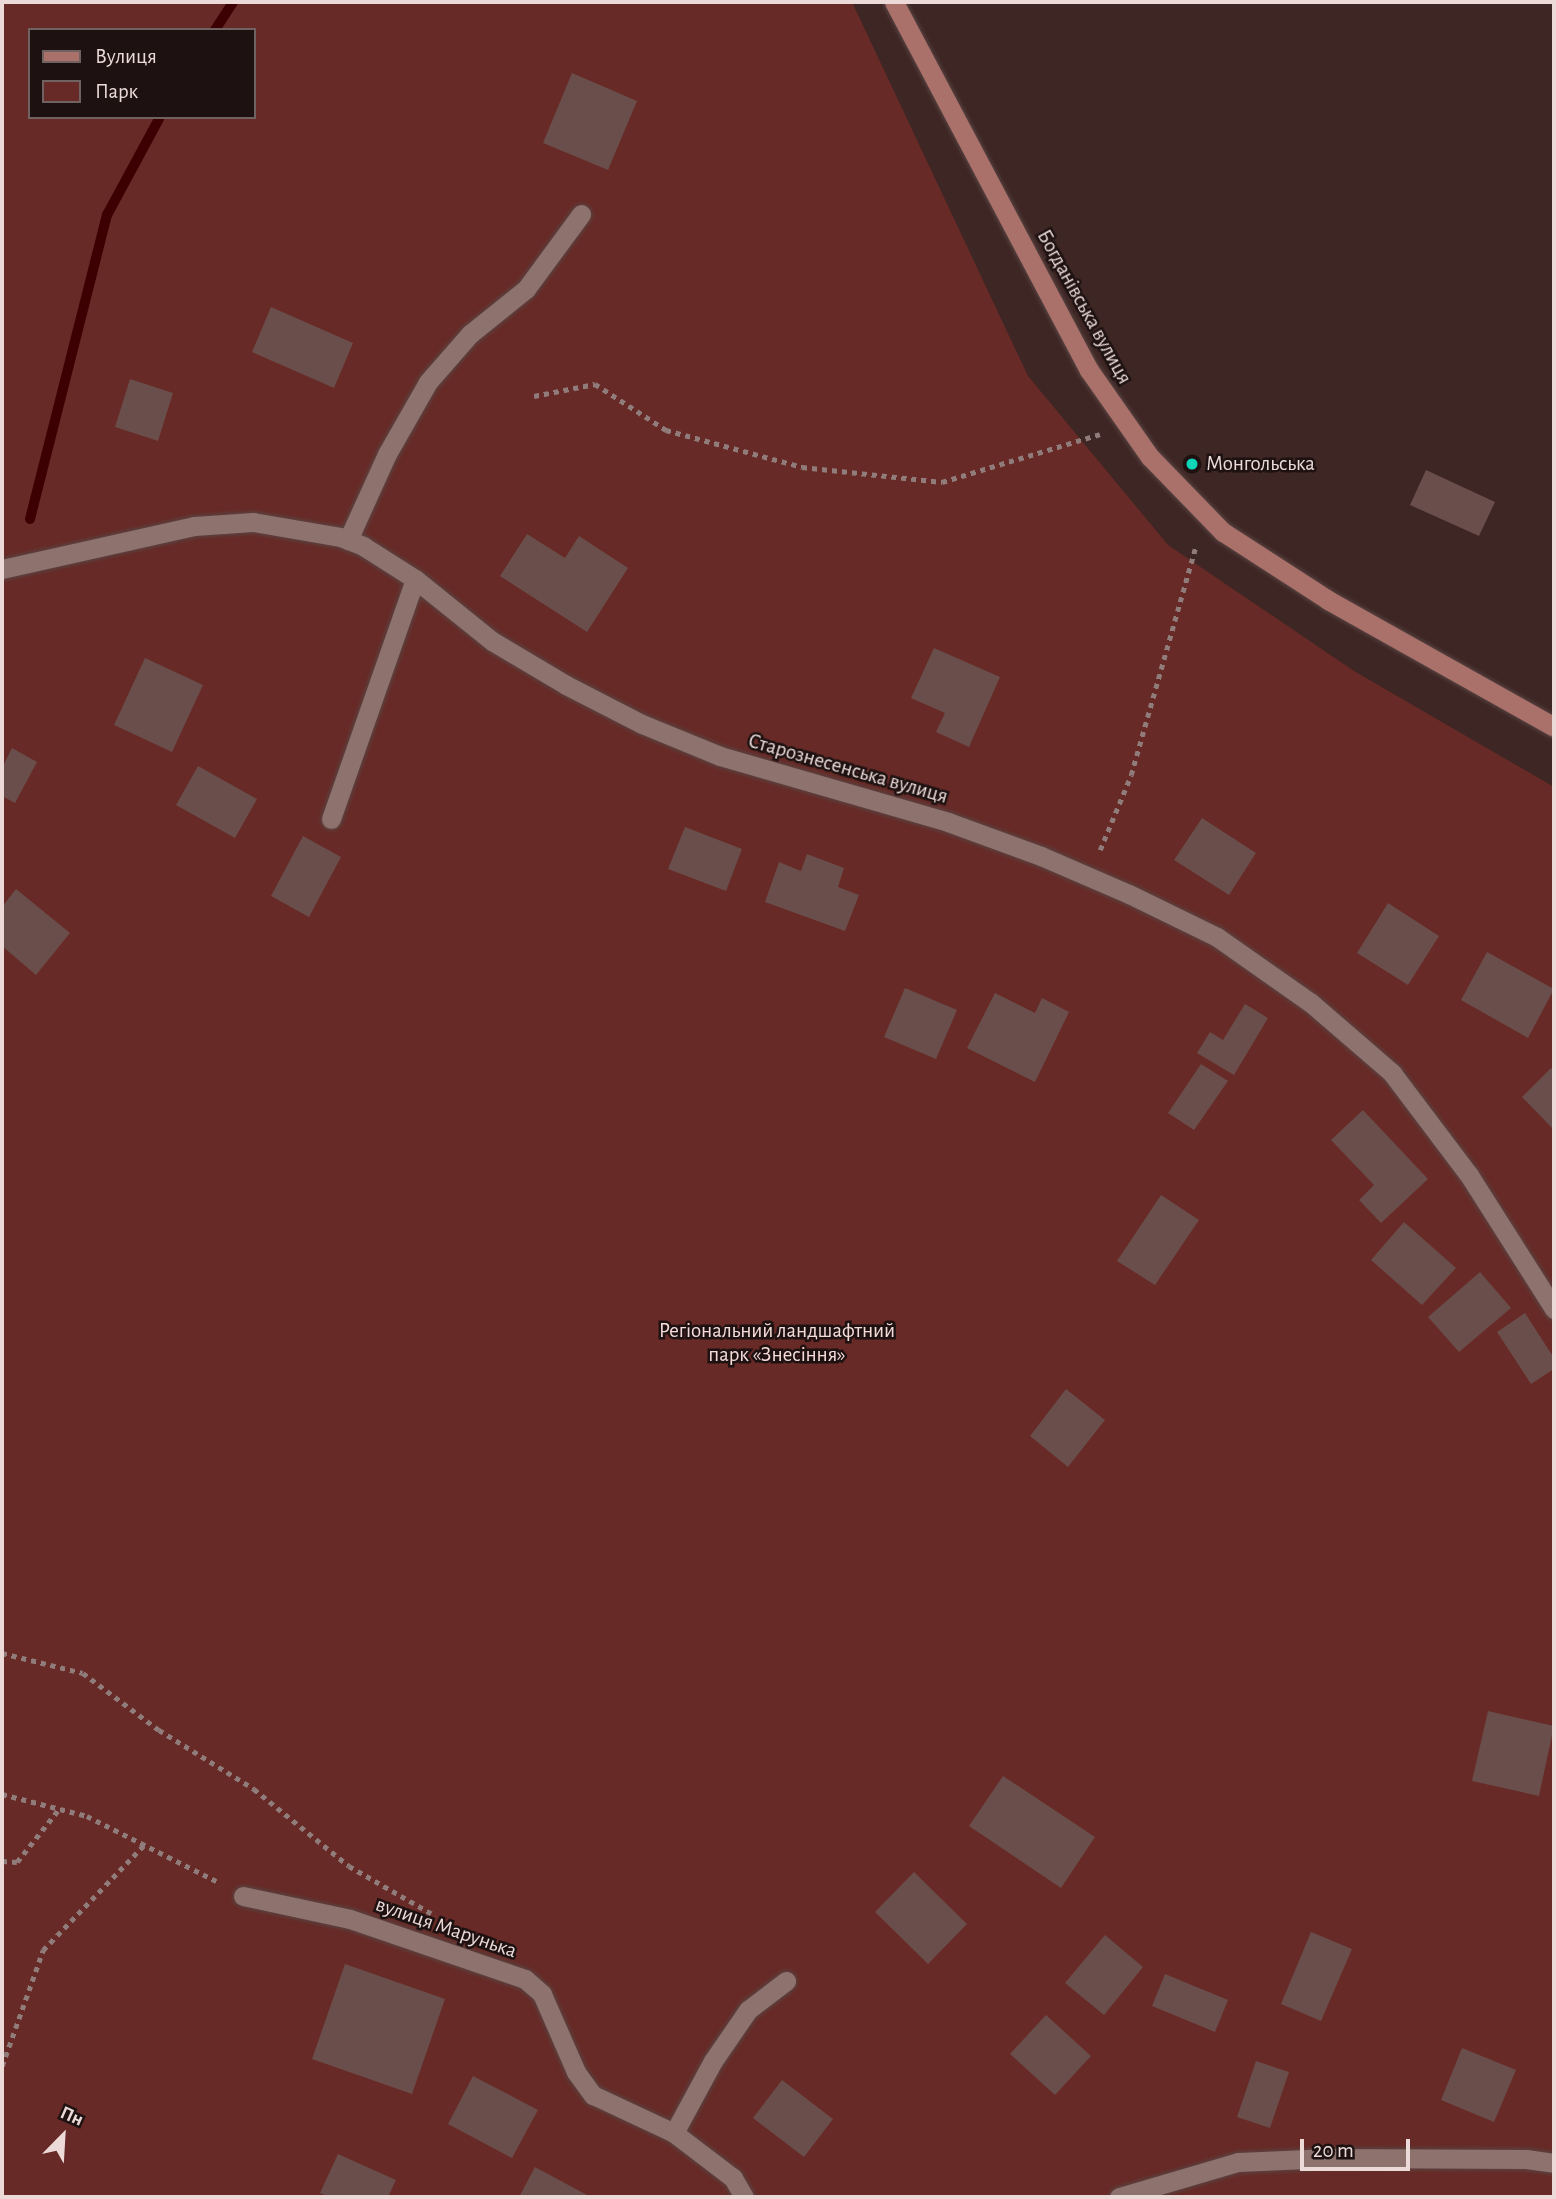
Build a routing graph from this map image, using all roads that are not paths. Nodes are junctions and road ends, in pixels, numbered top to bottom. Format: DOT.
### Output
graph roads {
  1 [pos="894,2"];
  2 [pos="581,214"];
  3 [pos="348,540"];
  4 [pos="2,569"];
  5 [pos="415,579"];
  6 [pos="1554,726"];
  7 [pos="331,819"];
  8 [pos="1554,1308"];
  9 [pos="243,1896"];
  10 [pos="786,1980"];
  11 [pos="674,2133"];
  12 [pos="1554,2163"];
  13 [pos="744,2197"];
  14 [pos="1119,2197"];
  1 -- 6 [label="main road, Богданівська вулиця"];
  2 -- 3 [label="street"];
  3 -- 4 [label="street, Старознесенська вулиця"];
  3 -- 5 [label="street, Старознесенська вулиця"];
  5 -- 7 [label="street"];
  5 -- 8 [label="street, Старознесенська вулиця"];
  9 -- 11 [label="street, вулиця Марунька"];
  10 -- 11 [label="street"];
  11 -- 13 [label="street, вулиця Марунька"];
  12 -- 14 [label="street"];
}
